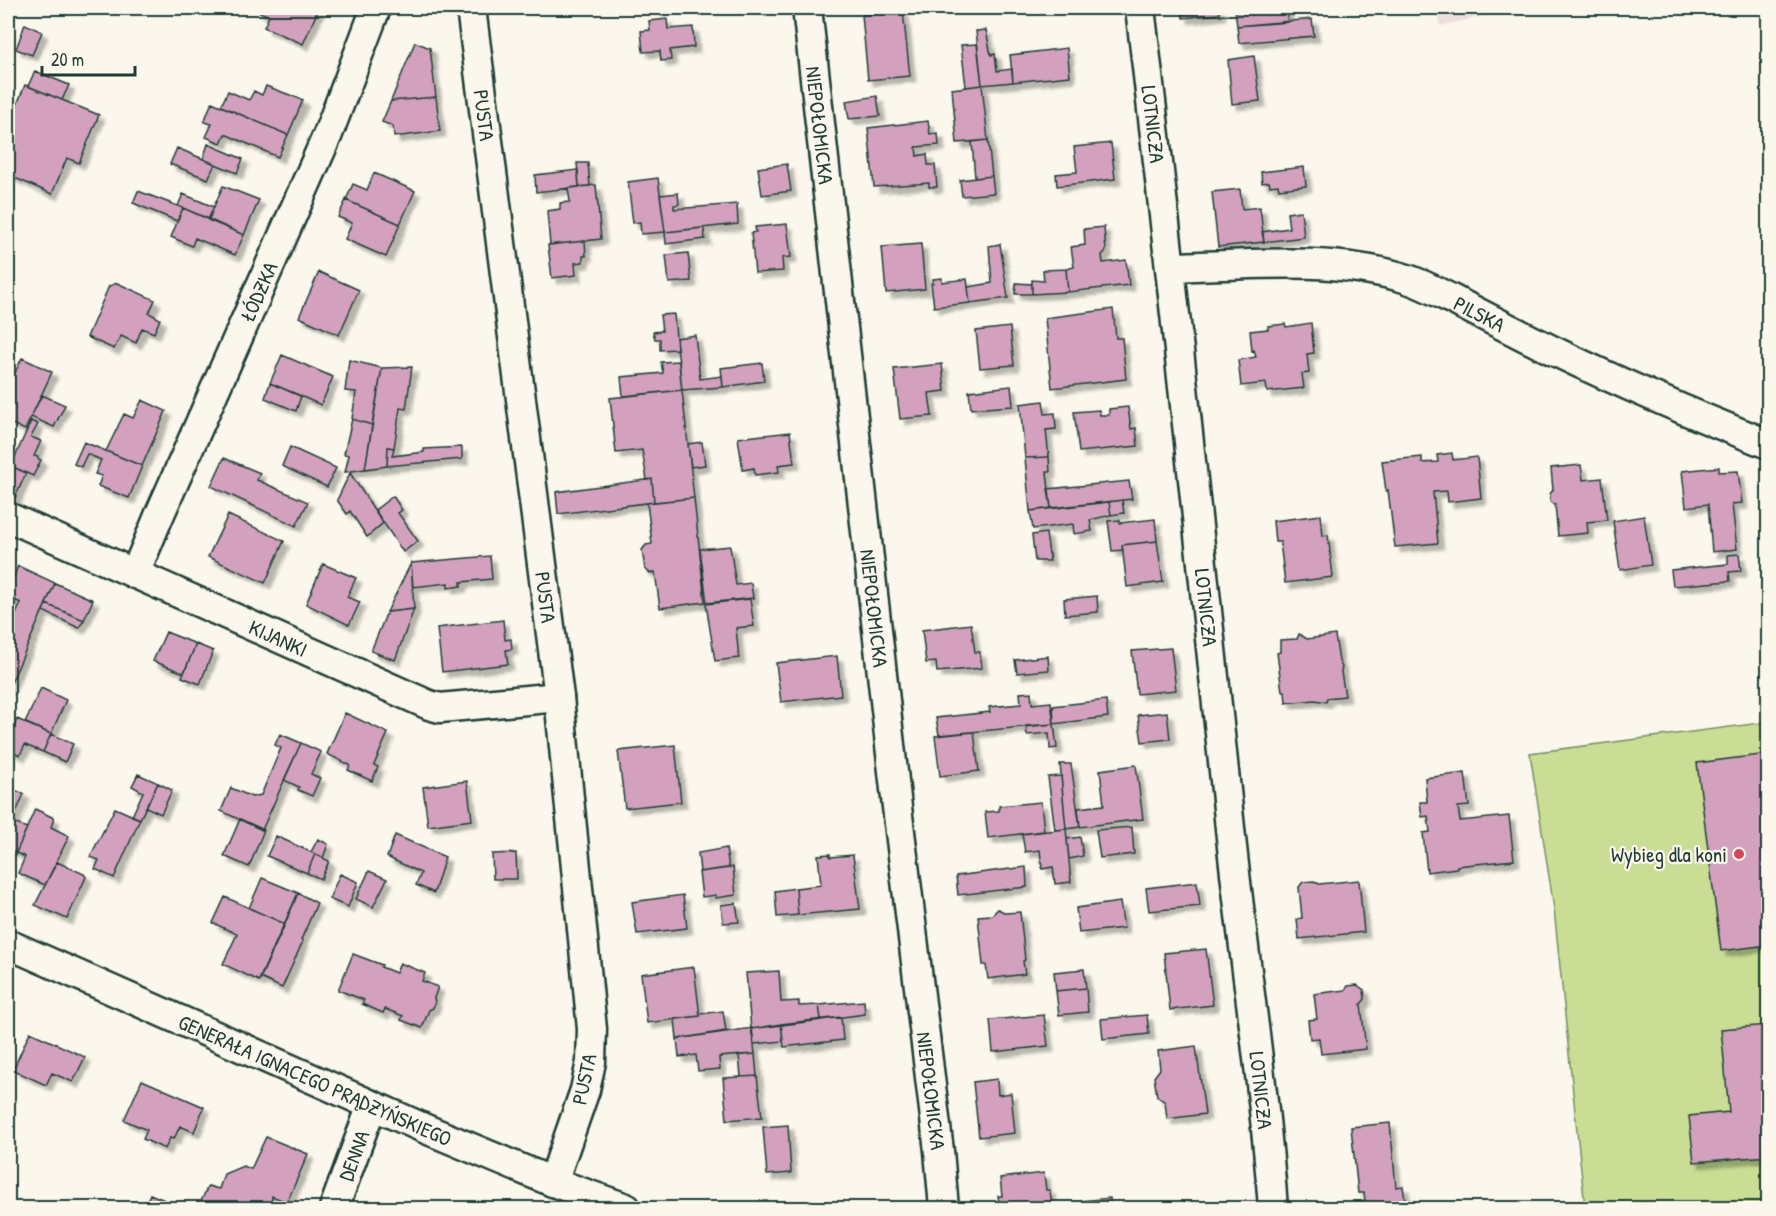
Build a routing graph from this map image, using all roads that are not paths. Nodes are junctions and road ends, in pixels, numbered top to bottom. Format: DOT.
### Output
graph roads {
  1 [pos="376,8"];
  2 [pos="471,8"];
  3 [pos="807,8"];
  4 [pos="1140,8"];
  5 [pos="1171,267"];
  6 [pos="1768,444"];
  7 [pos="8,517"];
  8 [pos="135,573"];
  9 [pos="559,697"];
  10 [pos="8,944"];
  11 [pos="372,1105"];
  12 [pos="553,1182"];
  13 [pos="334,1209"];
  14 [pos="626,1209"];
  15 [pos="944,1209"];
  16 [pos="1273,1209"];
  1 -- 8 [label="street, ŁÓDZKA"];
  2 -- 9 [label="street, PUSTA"];
  3 -- 15 [label="street, NIEPOŁOMICKA"];
  4 -- 5 [label="street, LOTNICZA"];
  5 -- 6 [label="street, PILSKA"];
  5 -- 16 [label="street, LOTNICZA"];
  7 -- 8 [label="street, KIJANKI"];
  8 -- 9 [label="street, KIJANKI"];
  9 -- 12 [label="street, PUSTA"];
  10 -- 11 [label="street, GENERAŁA IGNACEGO PRĄDZYŃSKIEGO"];
  11 -- 12 [label="street, GENERAŁA IGNACEGO PRĄDZYŃSKIEGO"];
  11 -- 13 [label="street, DENNA"];
  12 -- 14 [label="street, GENERAŁA IGNACEGO PRĄDZYŃSKIEGO"];
}
